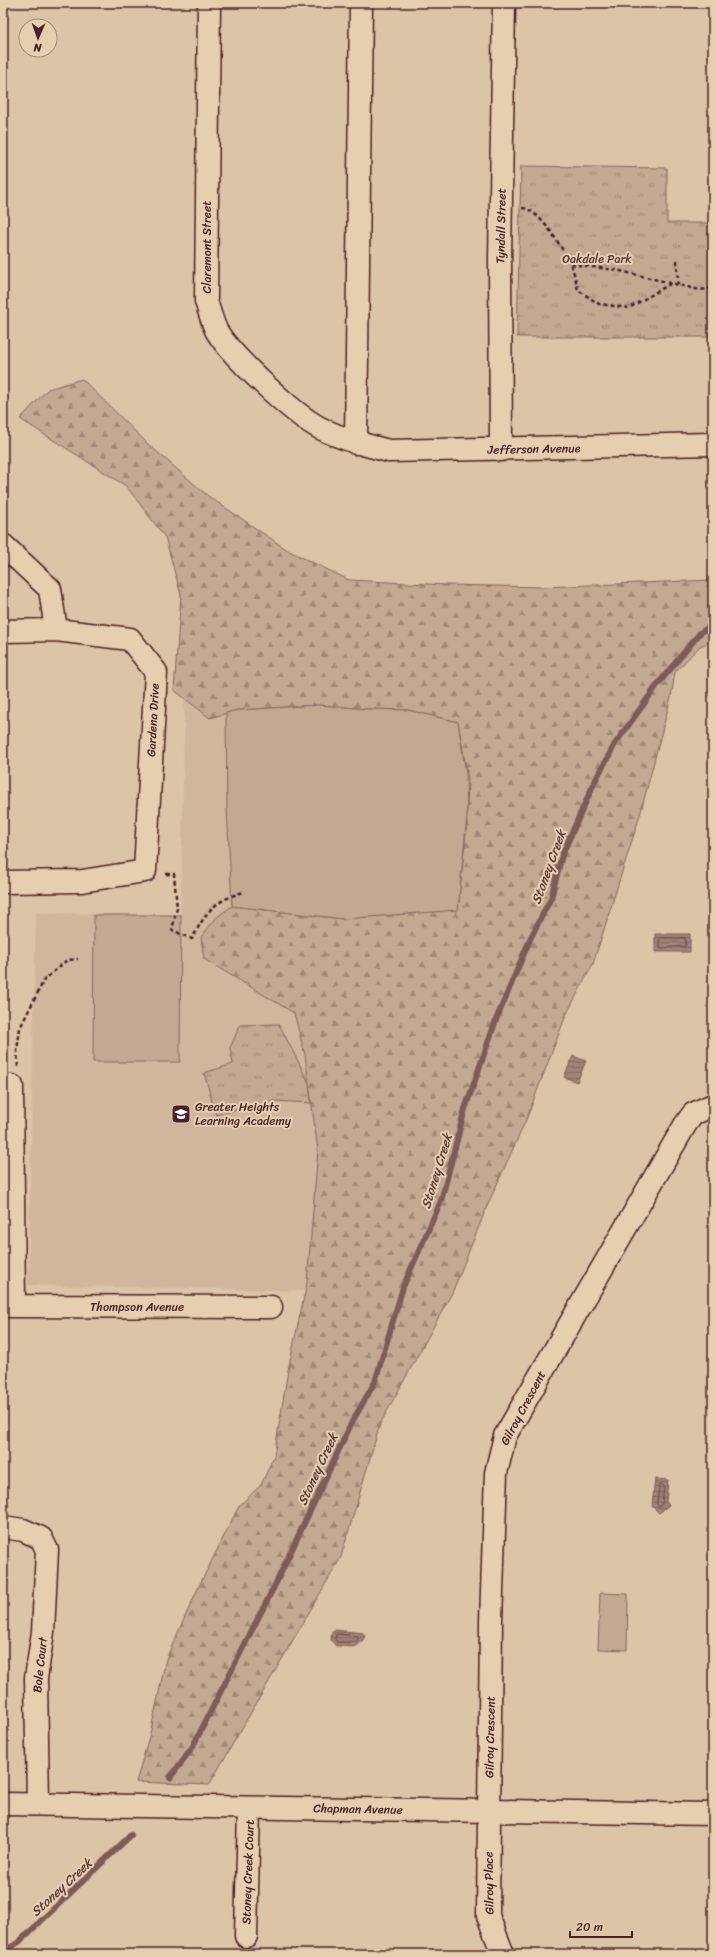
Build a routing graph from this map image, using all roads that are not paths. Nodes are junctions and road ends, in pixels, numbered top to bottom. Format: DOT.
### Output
graph roads {
  1 [pos="209,3"];
  2 [pos="361,3"];
  3 [pos="504,3"];
  4 [pos="356,443"];
  5 [pos="713,444"];
  6 [pos="501,450"];
  7 [pos="3,544"];
  8 [pos="56,630"];
  9 [pos="3,631"];
  10 [pos="3,882"];
  11 [pos="8,1086"];
  12 [pos="713,1105"];
  13 [pos="8,1306"];
  14 [pos="271,1307"];
  15 [pos="3,1527"];
  16 [pos="3,1804"];
  17 [pos="38,1804"];
  18 [pos="249,1808"];
  19 [pos="489,1810"];
  20 [pos="713,1814"];
  21 [pos="246,1936"];
  22 [pos="503,1954"];
  1 -- 4 [label="street, Claremont Street"];
  2 -- 4 [label="street"];
  3 -- 6 [label="street, Tyndall Street"];
  4 -- 6 [label="street, Jefferson Avenue"];
  5 -- 6 [label="street, Jefferson Avenue"];
  7 -- 8 [label="street"];
  8 -- 9 [label="street, Gardena Drive"];
  8 -- 10 [label="street, Gardena Drive"];
  11 -- 13 [label="street"];
  12 -- 19 [label="street, Gilroy Crescent"];
  13 -- 14 [label="street, Thompson Avenue"];
  15 -- 17 [label="street, Bole Court"];
  16 -- 17 [label="street, Chapman Avenue"];
  17 -- 18 [label="street, Chapman Avenue"];
  18 -- 19 [label="street, Chapman Avenue"];
  18 -- 21 [label="street, Stoney Creek Court"];
  19 -- 20 [label="street, Chapman Avenue"];
  19 -- 22 [label="street, Gilroy Place"];
}
